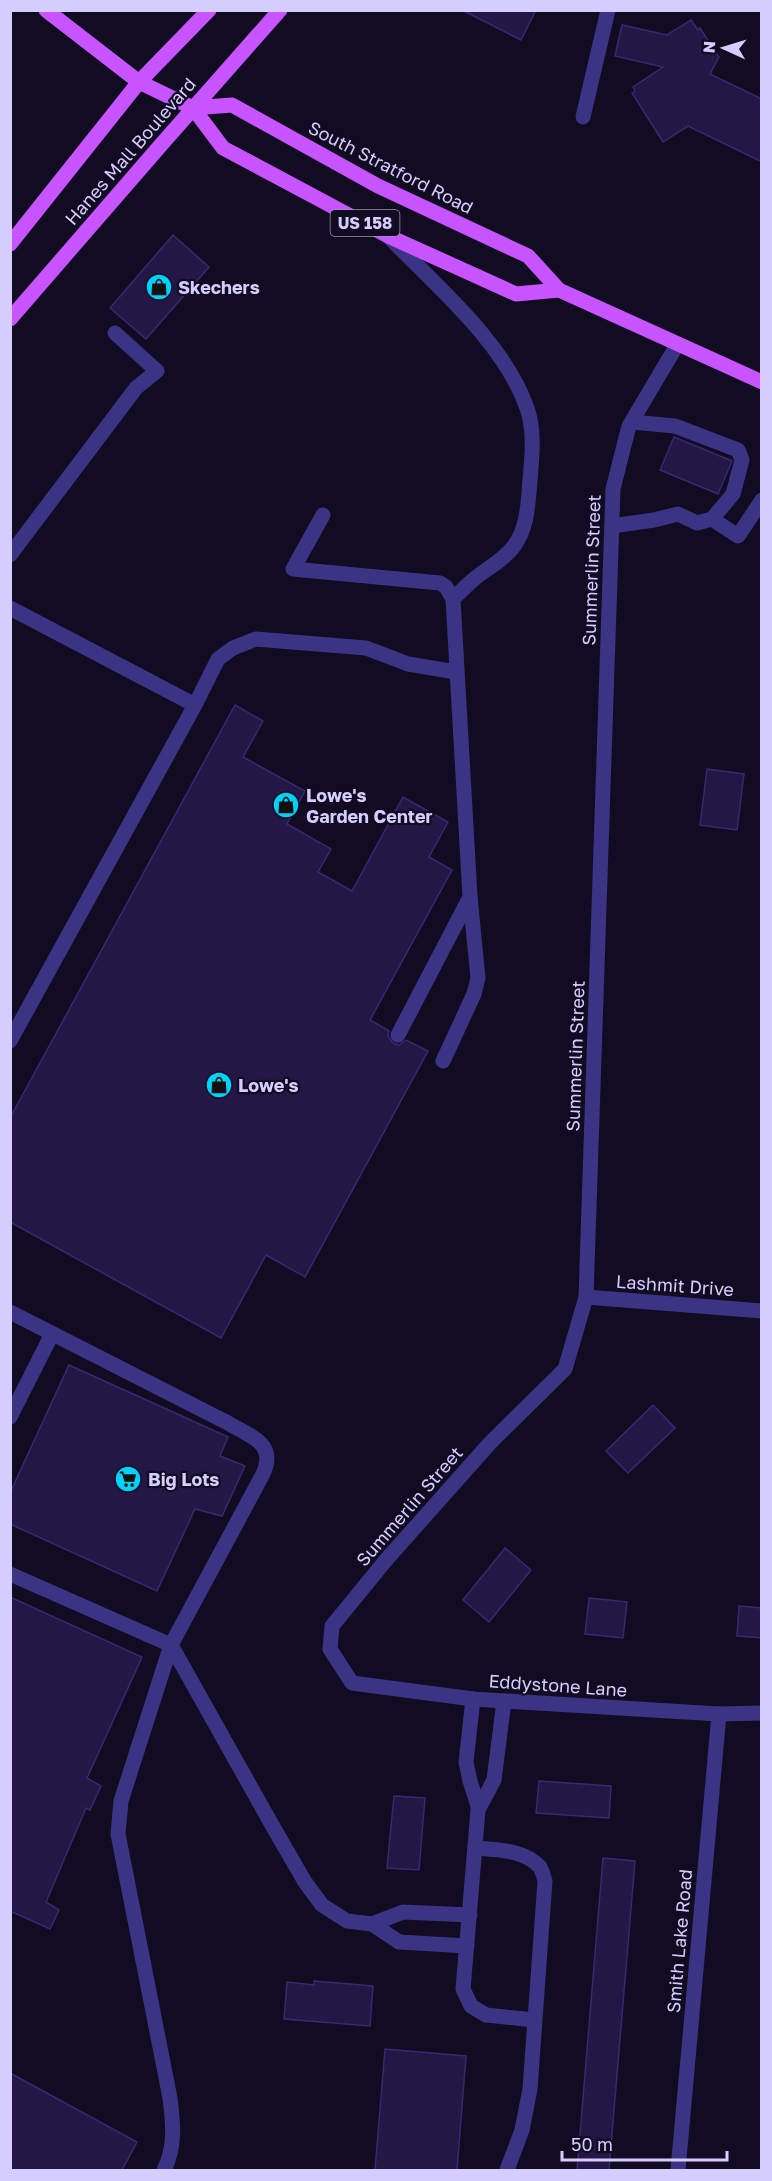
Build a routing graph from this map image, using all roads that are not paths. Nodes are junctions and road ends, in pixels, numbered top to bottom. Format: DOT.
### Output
graph roads {
  1 [pos="46,10"];
  2 [pos="209,10"];
  3 [pos="280,10"];
  4 [pos="608,10"];
  5 [pos="139,82"];
  6 [pos="193,108"];
  7 [pos="583,117"];
  8 [pos="388,236"];
  9 [pos="10,244"];
  10 [pos="559,290"];
  11 [pos="10,319"];
  12 [pos="115,333"];
  13 [pos="678,345"];
  14 [pos="762,382"];
  15 [pos="632,422"];
  16 [pos="762,500"];
  17 [pos="323,515"];
  18 [pos="712,519"];
  19 [pos="612,526"];
  20 [pos="10,555"];
  21 [pos="453,599"];
  22 [pos="10,608"];
  23 [pos="456,672"];
  24 [pos="195,705"];
  25 [pos="470,897"];
  26 [pos="398,1035"];
  27 [pos="10,1041"];
  28 [pos="443,1060"];
  29 [pos="586,1297"];
  30 [pos="762,1311"];
  31 [pos="10,1312"];
  32 [pos="52,1334"];
  33 [pos="10,1417"];
  34 [pos="10,1574"];
  35 [pos="171,1645"];
  36 [pos="352,1683"];
  37 [pos="473,1699"];
  38 [pos="504,1701"];
  39 [pos="762,1713"];
  40 [pos="719,1714"];
  41 [pos="478,1806"];
  42 [pos="475,1848"];
  43 [pos="470,1915"];
  44 [pos="372,1924"];
  45 [pos="467,1946"];
  46 [pos="534,2020"];
  47 [pos="164,2170"];
  48 [pos="507,2170"];
  49 [pos="678,2170"];
  1 -- 5 [label="main road, US 158"];
  2 -- 5 [label="main road, Hanes Mall Boulevard"];
  3 -- 6 [label="main road, Hanes Mall Boulevard"];
  4 -- 7 [label="street"];
  5 -- 6 [label="main road, US 158"];
  5 -- 9 [label="main road, Hanes Mall Boulevard"];
  6 -- 8 [label="main road, US 158"];
  6 -- 10 [label="main road, South Stratford Road / US 158"];
  6 -- 11 [label="main road, Hanes Mall Boulevard"];
  8 -- 10 [label="main road, US 158"];
  8 -- 21 [label="street"];
  10 -- 13 [label="main road, South Stratford Road / US 158"];
  12 -- 20 [label="street"];
  13 -- 14 [label="main road, South Stratford Road / US 158"];
  13 -- 15 [label="street, Summerlin Street"];
  15 -- 18 [label="street"];
  15 -- 19 [label="street, Summerlin Street"];
  16 -- 18 [label="street"];
  17 -- 21 [label="street"];
  18 -- 19 [label="street"];
  19 -- 29 [label="street, Summerlin Street"];
  21 -- 23 [label="street"];
  22 -- 24 [label="street"];
  23 -- 24 [label="street"];
  23 -- 25 [label="street"];
  24 -- 27 [label="street"];
  25 -- 26 [label="street"];
  25 -- 28 [label="street"];
  29 -- 30 [label="street, Lashmit Drive"];
  29 -- 36 [label="street, Summerlin Street"];
  31 -- 32 [label="street"];
  32 -- 33 [label="street"];
  32 -- 35 [label="street"];
  34 -- 35 [label="street"];
  35 -- 44 [label="street"];
  35 -- 47 [label="street"];
  36 -- 37 [label="street, Eddystone Lane"];
  37 -- 38 [label="street, Eddystone Lane"];
  37 -- 41 [label="street"];
  38 -- 40 [label="street, Eddystone Lane"];
  38 -- 41 [label="street"];
  39 -- 40 [label="street, Eddystone Lane"];
  40 -- 49 [label="street, Smith Lake Road"];
  41 -- 42 [label="street"];
  42 -- 43 [label="street"];
  42 -- 46 [label="street"];
  43 -- 44 [label="street"];
  43 -- 45 [label="street"];
  44 -- 45 [label="street"];
  45 -- 46 [label="street"];
  46 -- 48 [label="street"];
}
